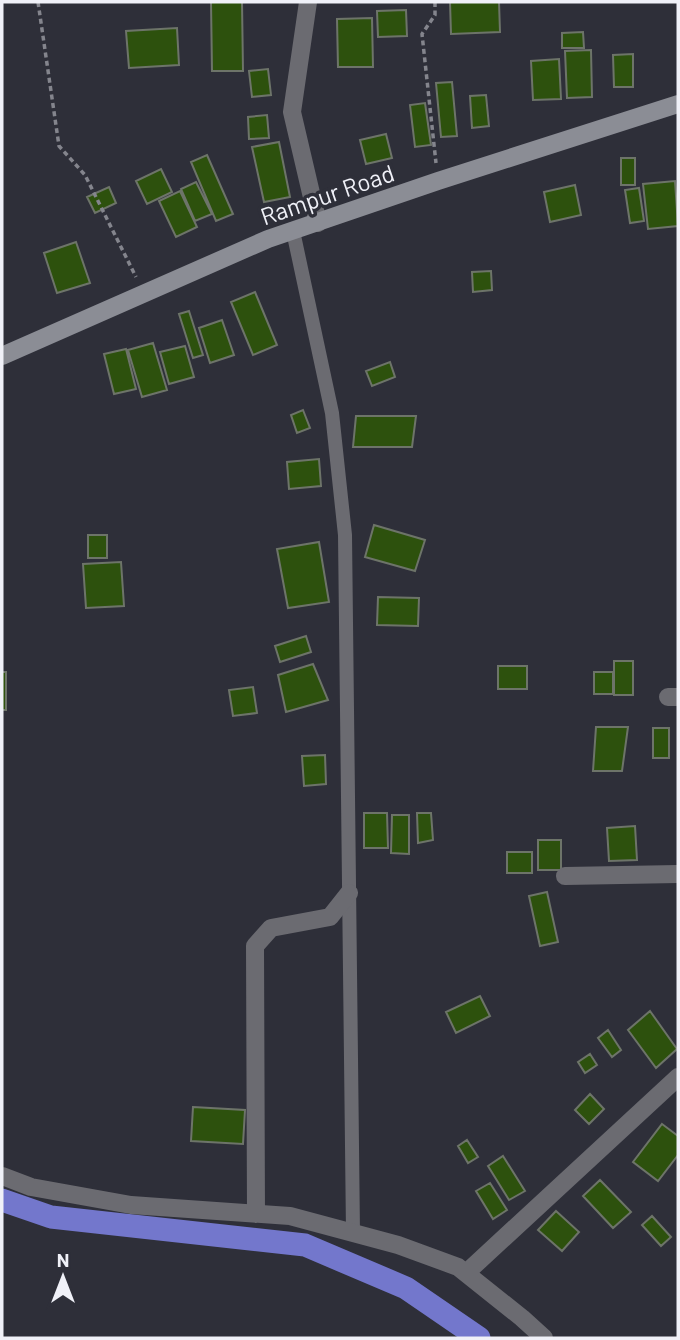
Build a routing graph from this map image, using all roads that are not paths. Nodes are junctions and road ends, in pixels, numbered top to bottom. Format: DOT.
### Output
graph roads {
  1 [pos="308,2"];
  2 [pos="678,104"];
  3 [pos="318,223"];
  4 [pos="292,231"];
  5 [pos="2,356"];
  6 [pos="678,874"];
  7 [pos="565,876"];
  8 [pos="349,893"];
  9 [pos="678,1077"];
  10 [pos="2,1176"];
  11 [pos="256,1214"];
  12 [pos="353,1234"];
  13 [pos="466,1273"];
  14 [pos="544,1338"];
  1 -- 3 [label="street"];
  2 -- 3 [label="main road, Rampur Road"];
  3 -- 4 [label="main road, Rampur Road"];
  4 -- 5 [label="main road, Rampur Road"];
  4 -- 8 [label="lane"];
  6 -- 7 [label="street"];
  8 -- 11 [label="street"];
  8 -- 12 [label="lane"];
  9 -- 13 [label="street"];
  10 -- 11 [label="street"];
  11 -- 12 [label="street"];
  12 -- 13 [label="street"];
  13 -- 14 [label="street"];
}
